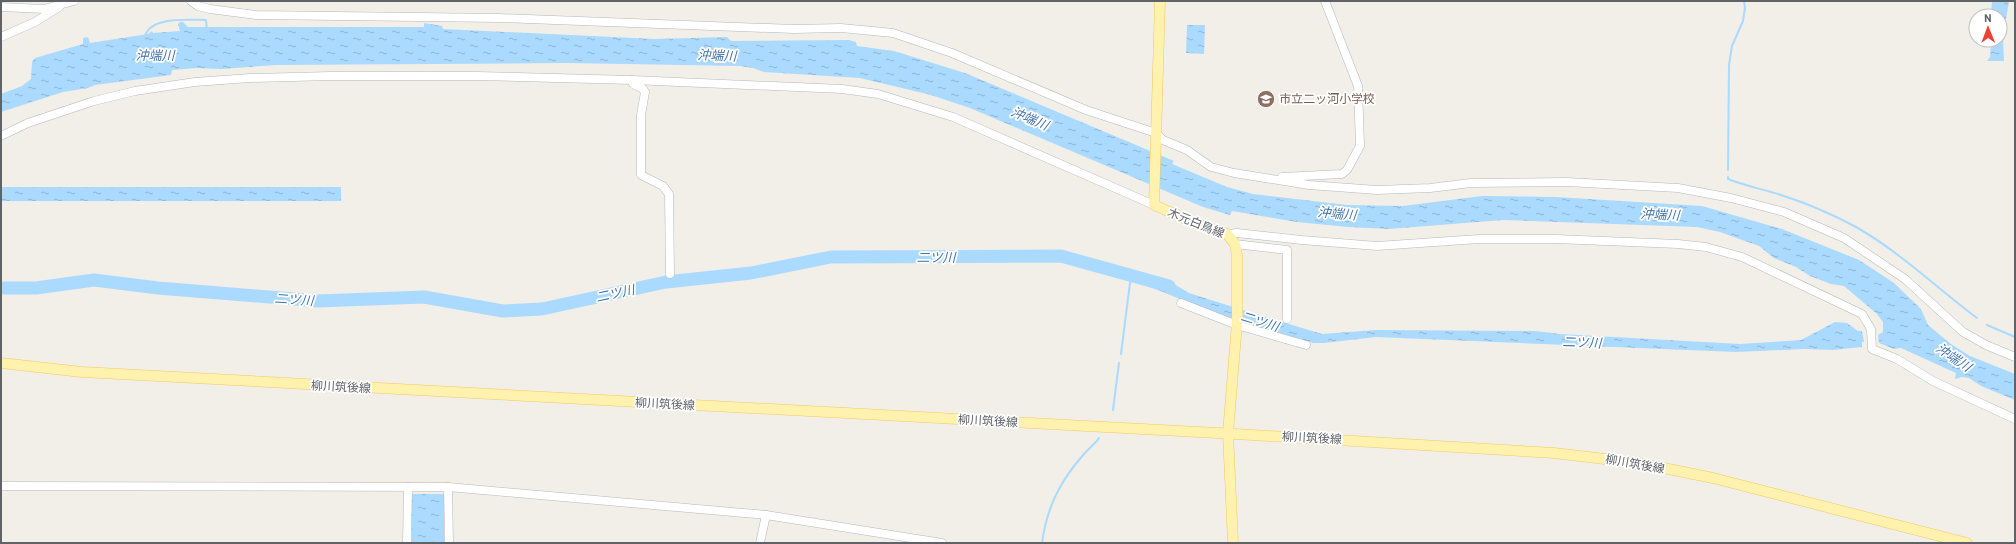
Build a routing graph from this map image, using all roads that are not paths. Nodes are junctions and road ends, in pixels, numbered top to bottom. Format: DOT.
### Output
graph roads {
  1 [pos="74,1"];
  2 [pos="191,1"];
  3 [pos="1160,1"];
  4 [pos="1325,1"];
  5 [pos="65,4"];
  6 [pos="1,6"];
  7 [pos="1,37"];
  8 [pos="632,80"];
  9 [pos="1,136"];
  10 [pos="1156,138"];
  11 [pos="1262,177"];
  12 [pos="1154,201"];
  13 [pos="1227,234"];
  14 [pos="1235,244"];
  15 [pos="670,274"];
  16 [pos="1181,303"];
  17 [pos="1287,319"];
  18 [pos="1237,324"];
  19 [pos="1306,345"];
  20 [pos="2015,357"];
  21 [pos="1,362"];
  22 [pos="2015,419"];
  23 [pos="1228,433"];
  24 [pos="1,486"];
  25 [pos="408,487"];
  26 [pos="448,487"];
  27 [pos="766,515"];
  28 [pos="408,543"];
  29 [pos="449,543"];
  30 [pos="760,543"];
  31 [pos="942,543"];
  32 [pos="1233,543"];
  33 [pos="1966,543"];
  1 -- 5 [label="street"];
  2 -- 10 [label="street"];
  3 -- 10 [label="main road"];
  4 -- 11 [label="street"];
  5 -- 6 [label="street"];
  5 -- 7 [label="street"];
  8 -- 9 [label="street"];
  8 -- 12 [label="street"];
  8 -- 15 [label="street"];
  10 -- 11 [label="street"];
  10 -- 12 [label="main road"];
  11 -- 20 [label="street"];
  12 -- 13 [label="main road, 木元白鳥線"];
  13 -- 14 [label="main road, 木元白鳥線"];
  13 -- 22 [label="street"];
  14 -- 17 [label="street"];
  14 -- 18 [label="main road, 木元白鳥線"];
  16 -- 18 [label="street"];
  18 -- 19 [label="street"];
  18 -- 23 [label="main road, 木元白鳥線"];
  21 -- 23 [label="main road, 柳川筑後線"];
  23 -- 32 [label="main road, 木元白鳥線"];
  23 -- 33 [label="main road, 柳川筑後線"];
  24 -- 25 [label="street"];
  25 -- 26 [label="street"];
  25 -- 28 [label="street"];
  26 -- 27 [label="street"];
  26 -- 29 [label="street"];
  27 -- 30 [label="street"];
  27 -- 31 [label="street"];
}
